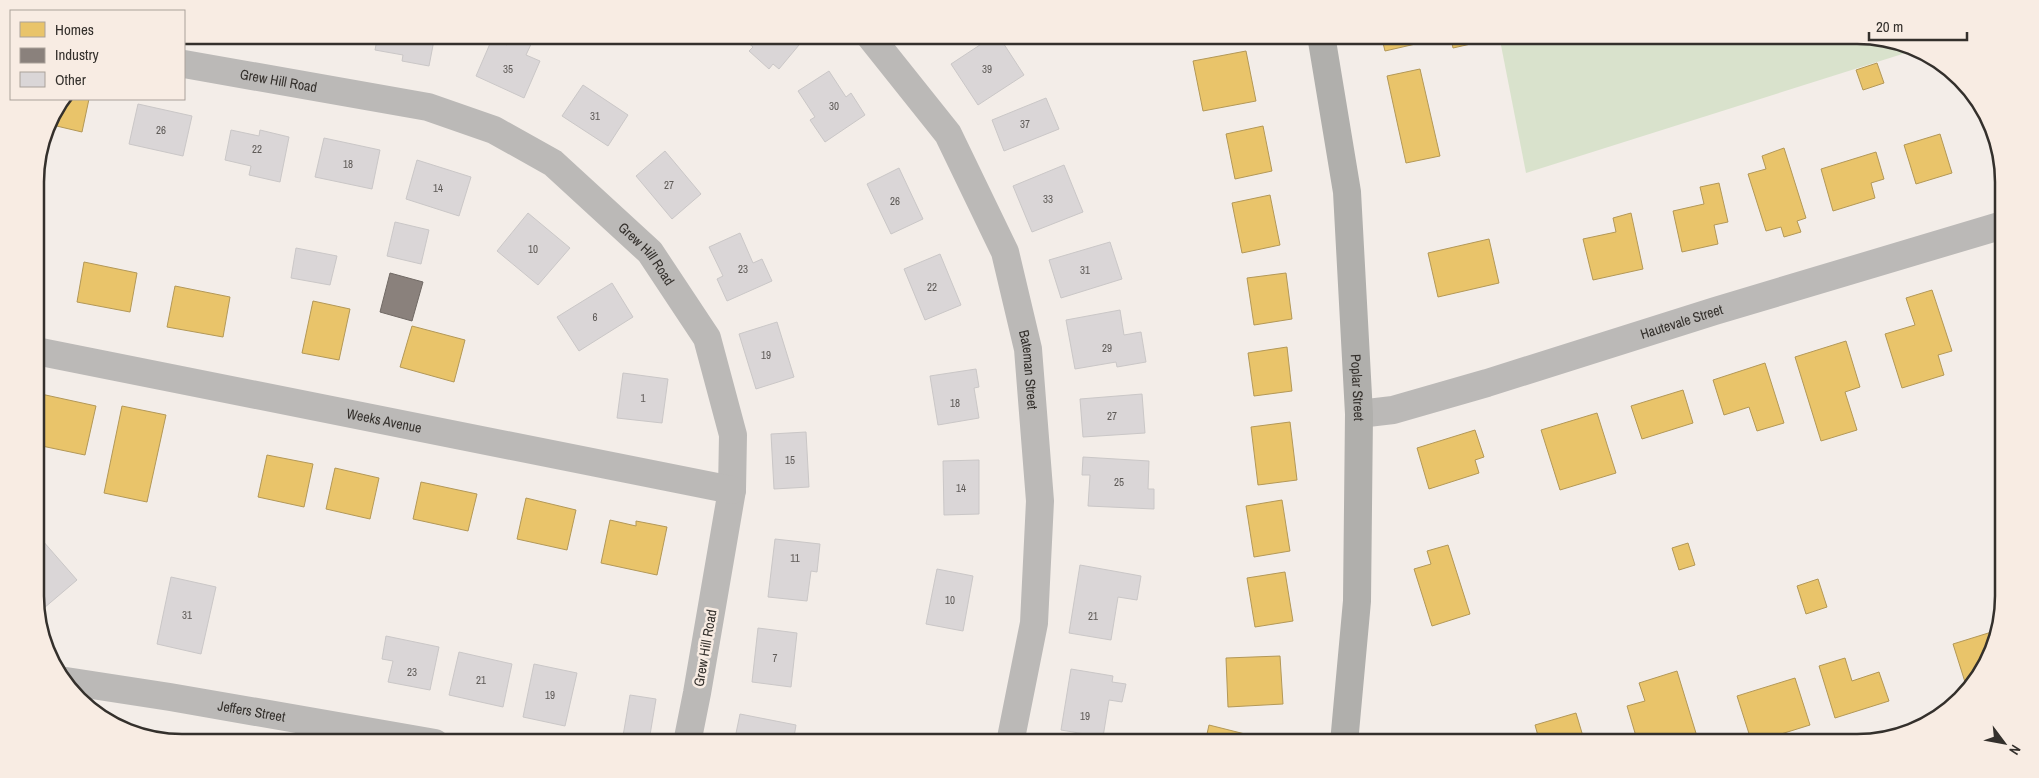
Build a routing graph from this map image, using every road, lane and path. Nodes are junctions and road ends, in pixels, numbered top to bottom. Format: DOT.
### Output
graph roads {
  1 [pos="876,44"];
  2 [pos="1322,44"];
  3 [pos="185,64"];
  4 [pos="1995,227"];
  5 [pos="44,353"];
  6 [pos="1359,414"];
  7 [pos="732,490"];
  8 [pos="74,682"];
  9 [pos="383,734"];
  10 [pos="689,734"];
  11 [pos="1012,734"];
  12 [pos="1345,734"];
  1 -- 11 [label="street, Bateman Street"];
  2 -- 6 [label="street, Poplar Street"];
  3 -- 7 [label="street, Grew Hill Road"];
  4 -- 6 [label="street, Hautevale Street"];
  5 -- 7 [label="street, Weeks Avenue"];
  6 -- 12 [label="street, Poplar Street"];
  7 -- 10 [label="street, Grew Hill Road"];
  8 -- 9 [label="street, Jeffers Street"];
}
